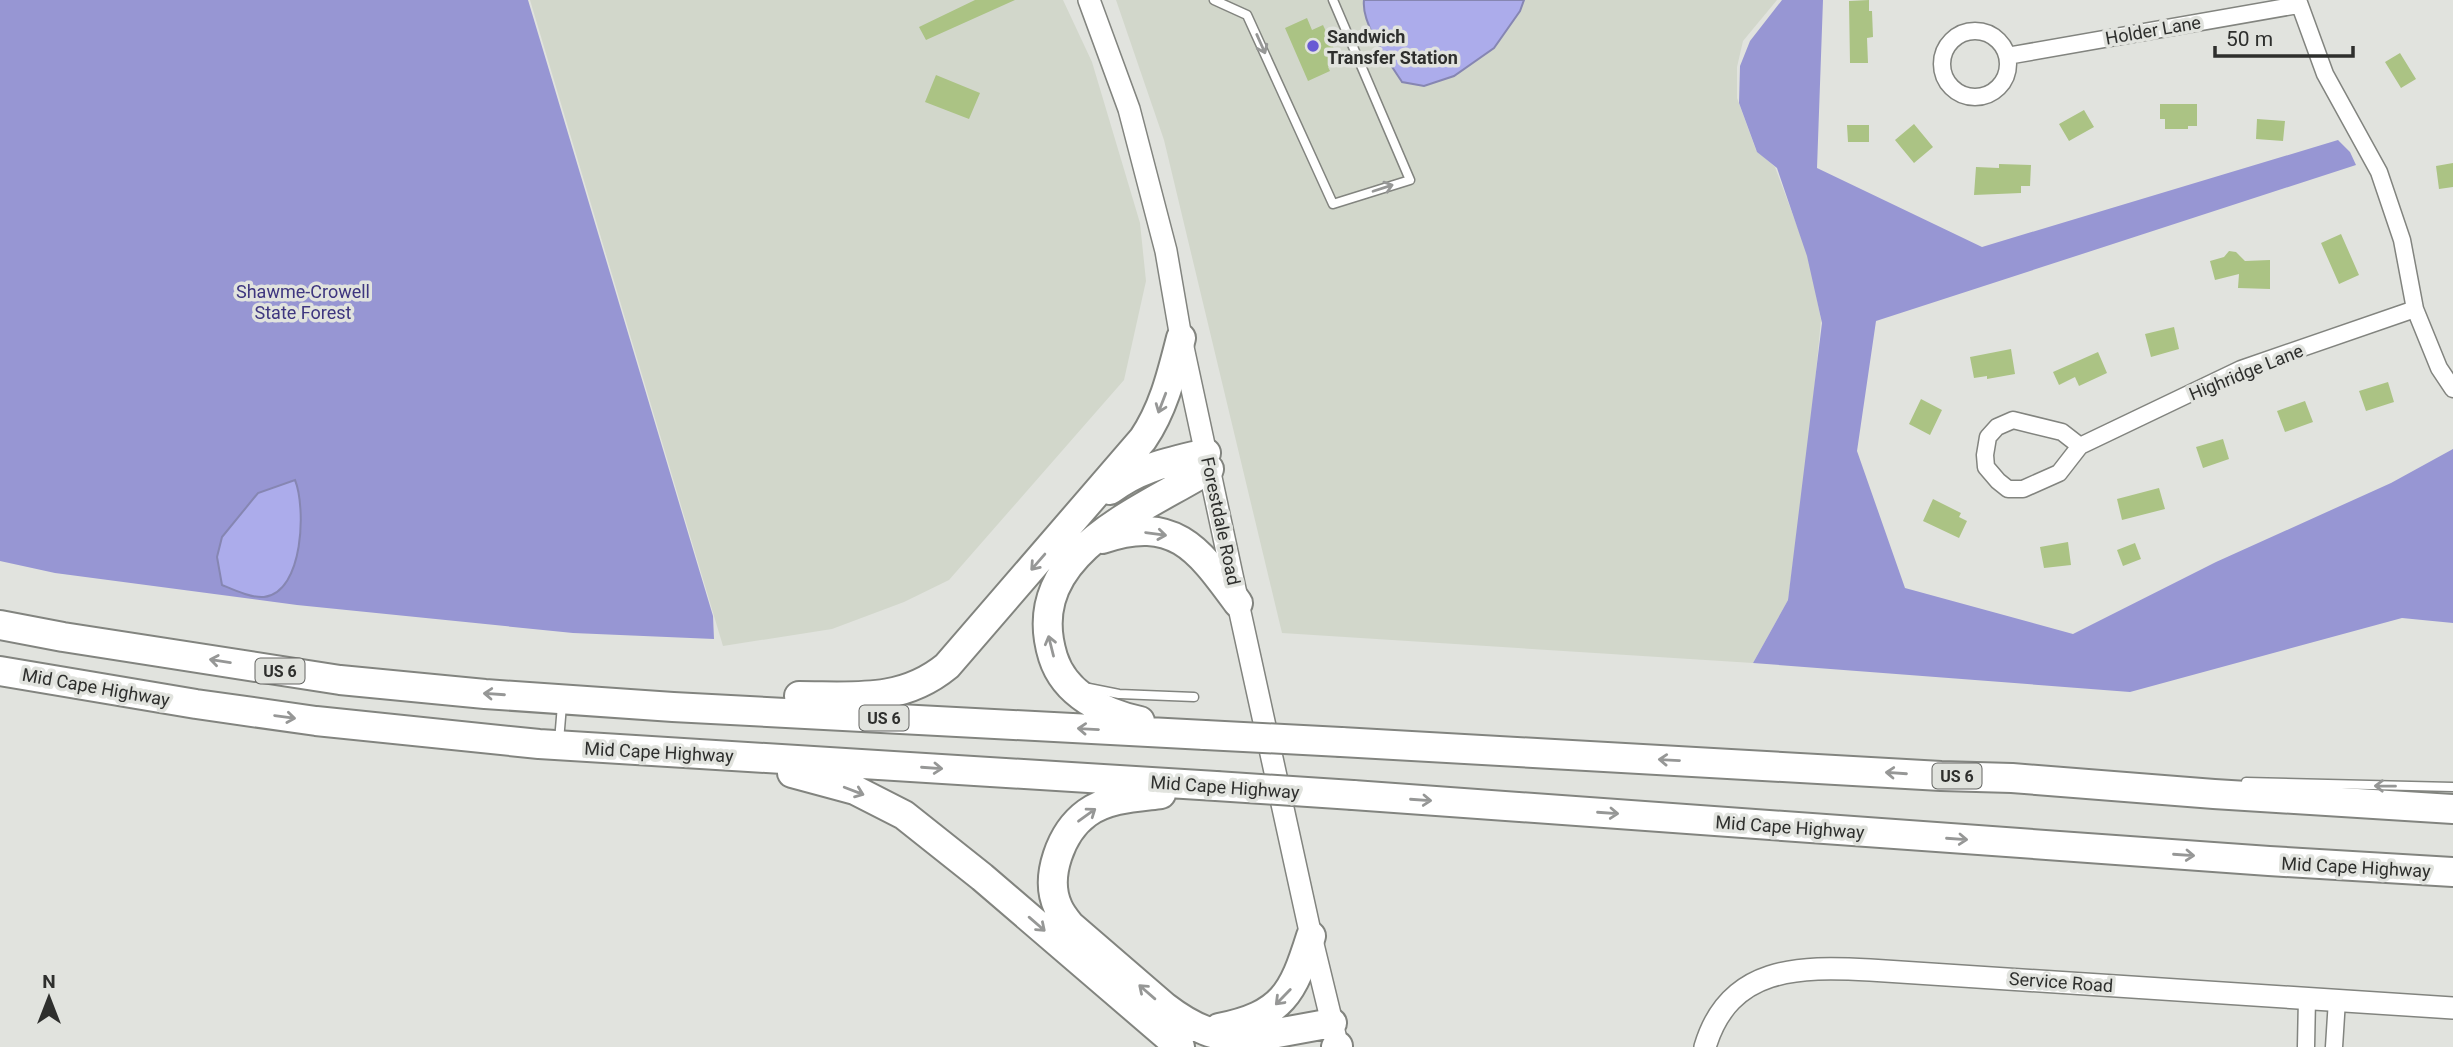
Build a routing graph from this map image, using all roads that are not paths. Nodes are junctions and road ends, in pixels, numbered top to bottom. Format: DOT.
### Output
graph roads {
  1 [pos="1089,0"];
  2 [pos="1214,0"];
  3 [pos="1333,0"];
  4 [pos="2298,3"];
  5 [pos="2007,56"];
  6 [pos="2415,309"];
  7 [pos="1181,338"];
  8 [pos="2453,389"];
  9 [pos="2080,446"];
  10 [pos="1207,461"];
  11 [pos="1083,510"];
  12 [pos="1090,545"];
  13 [pos="1238,603"];
  14 [pos="0,625"];
  15 [pos="0,671"];
  16 [pos="1068,683"];
  17 [pos="1194,697"];
  18 [pos="562,699"];
  19 [pos="1205,735"];
  20 [pos="559,746"];
  21 [pos="717,755"];
  22 [pos="1941,776"];
  23 [pos="2173,781"];
  24 [pos="2241,782"];
  25 [pos="1216,786"];
  26 [pos="2453,787"];
  27 [pos="2453,809"];
  28 [pos="2453,872"];
  29 [pos="1311,936"];
  30 [pos="2307,998"];
  31 [pos="2337,1000"];
  32 [pos="2453,1008"];
  33 [pos="1203,1031"];
  34 [pos="1336,1041"];
  35 [pos="1180,1047"];
  36 [pos="1705,1047"];
  37 [pos="2306,1047"];
  38 [pos="2334,1047"];
  1 -- 7 [label="main road, Forestdale Road"];
  2 -- 3 [label="lane, one-way"];
  4 -- 5 [label="street, Holder Lane"];
  4 -- 6 [label="street"];
  5 -- 5 [label="street"];
  6 -- 8 [label="street"];
  6 -- 9 [label="street, Highridge Lane"];
  7 -- 10 [label="main road, Forestdale Road"];
  7 -- 11 [label="highway, one-way"];
  9 -- 9 [label="street, Highridge Lane"];
  10 -- 11 [label="highway"];
  10 -- 12 [label="highway"];
  10 -- 13 [label="main road, Forestdale Road"];
  11 -- 18 [label="highway, one-way"];
  12 -- 13 [label="highway, one-way"];
  16 -- 12 [label="highway, one-way"];
  13 -- 29 [label="main road, Forestdale Road"];
  18 -- 14 [label="highway, US 6, one-way"];
  15 -- 20 [label="highway, Mid Cape Highway, one-way"];
  16 -- 17 [label="lane"];
  16 -- 19 [label="highway"];
  19 -- 18 [label="highway, US 6, one-way"];
  18 -- 20 [label="lane"];
  22 -- 19 [label="highway, US 6, one-way, bridge"];
  20 -- 21 [label="highway, Mid Cape Highway"];
  21 -- 25 [label="highway, Mid Cape Highway, one-way"];
  21 -- 35 [label="highway, one-way"];
  22 -- 23 [label="lane"];
  22 -- 27 [label="highway, US 6"];
  26 -- 24 [label="lane, one-way"];
  25 -- 28 [label="highway, Mid Cape Highway, one-way, bridge"];
  33 -- 25 [label="highway, one-way"];
  29 -- 33 [label="highway, one-way"];
  29 -- 34 [label="main road, Forestdale Road"];
  30 -- 31 [label="main road, Service Road"];
  30 -- 36 [label="main road, Service Road"];
  30 -- 37 [label="street"];
  31 -- 32 [label="main road, Service Road"];
  31 -- 38 [label="street"];
  33 -- 34 [label="highway"];
}
